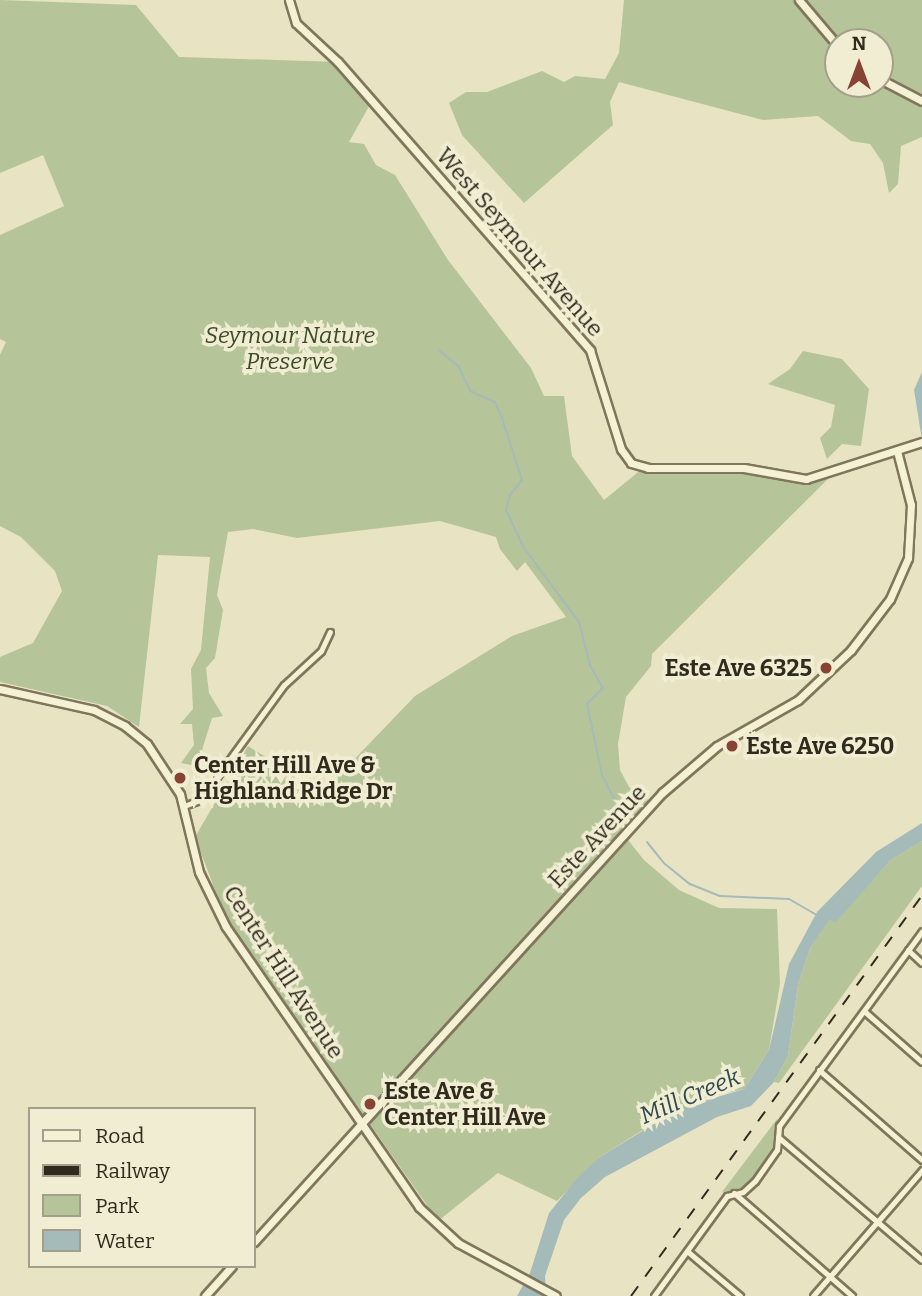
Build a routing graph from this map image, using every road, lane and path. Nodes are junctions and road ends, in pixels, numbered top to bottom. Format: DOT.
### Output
graph roads {
  1 [pos="289,0"];
  2 [pos="799,0"];
  3 [pos="824,29"];
  4 [pos="894,86"];
  5 [pos="922,101"];
  6 [pos="918,443"];
  7 [pos="897,452"];
  8 [pos="330,632"];
  9 [pos="0,689"];
  10 [pos="184,806"];
  11 [pos="922,931"];
  12 [pos="908,950"];
  13 [pos="922,963"];
  14 [pos="864,1011"];
  15 [pos="922,1062"];
  16 [pos="820,1070"];
  17 [pos="362,1122"];
  18 [pos="777,1136"];
  19 [pos="922,1160"];
  20 [pos="922,1170"];
  21 [pos="734,1193"];
  22 [pos="877,1222"];
  23 [pos="256,1240"];
  24 [pos="687,1251"];
  25 [pos="922,1260"];
  26 [pos="230,1268"];
  27 [pos="830,1276"];
  28 [pos="554,1295"];
  29 [pos="205,1296"];
  30 [pos="654,1296"];
  31 [pos="740,1296"];
  32 [pos="813,1296"];
  33 [pos="852,1296"];
  1 -- 7 [label="street, West Seymour Avenue"];
  2 -- 3 [label="street"];
  4 -- 5 [label="street"];
  6 -- 7 [label="street, West Seymour Avenue"];
  7 -- 17 [label="street, Este Avenue"];
  8 -- 10 [label="street"];
  9 -- 10 [label="street, Center Hill Avenue"];
  10 -- 17 [label="street, Center Hill Avenue"];
  11 -- 12 [label="street"];
  12 -- 13 [label="street"];
  12 -- 14 [label="street"];
  14 -- 15 [label="street"];
  14 -- 16 [label="street"];
  16 -- 18 [label="street"];
  16 -- 19 [label="street"];
  17 -- 23 [label="street, Este Avenue"];
  17 -- 28 [label="street, Center Hill Avenue"];
  18 -- 21 [label="street"];
  18 -- 22 [label="street"];
  20 -- 22 [label="street"];
  21 -- 24 [label="street"];
  21 -- 27 [label="street"];
  22 -- 25 [label="street"];
  22 -- 27 [label="street"];
  24 -- 30 [label="street"];
  24 -- 31 [label="street"];
  26 -- 29 [label="street"];
  27 -- 32 [label="street"];
  27 -- 33 [label="street"];
}
